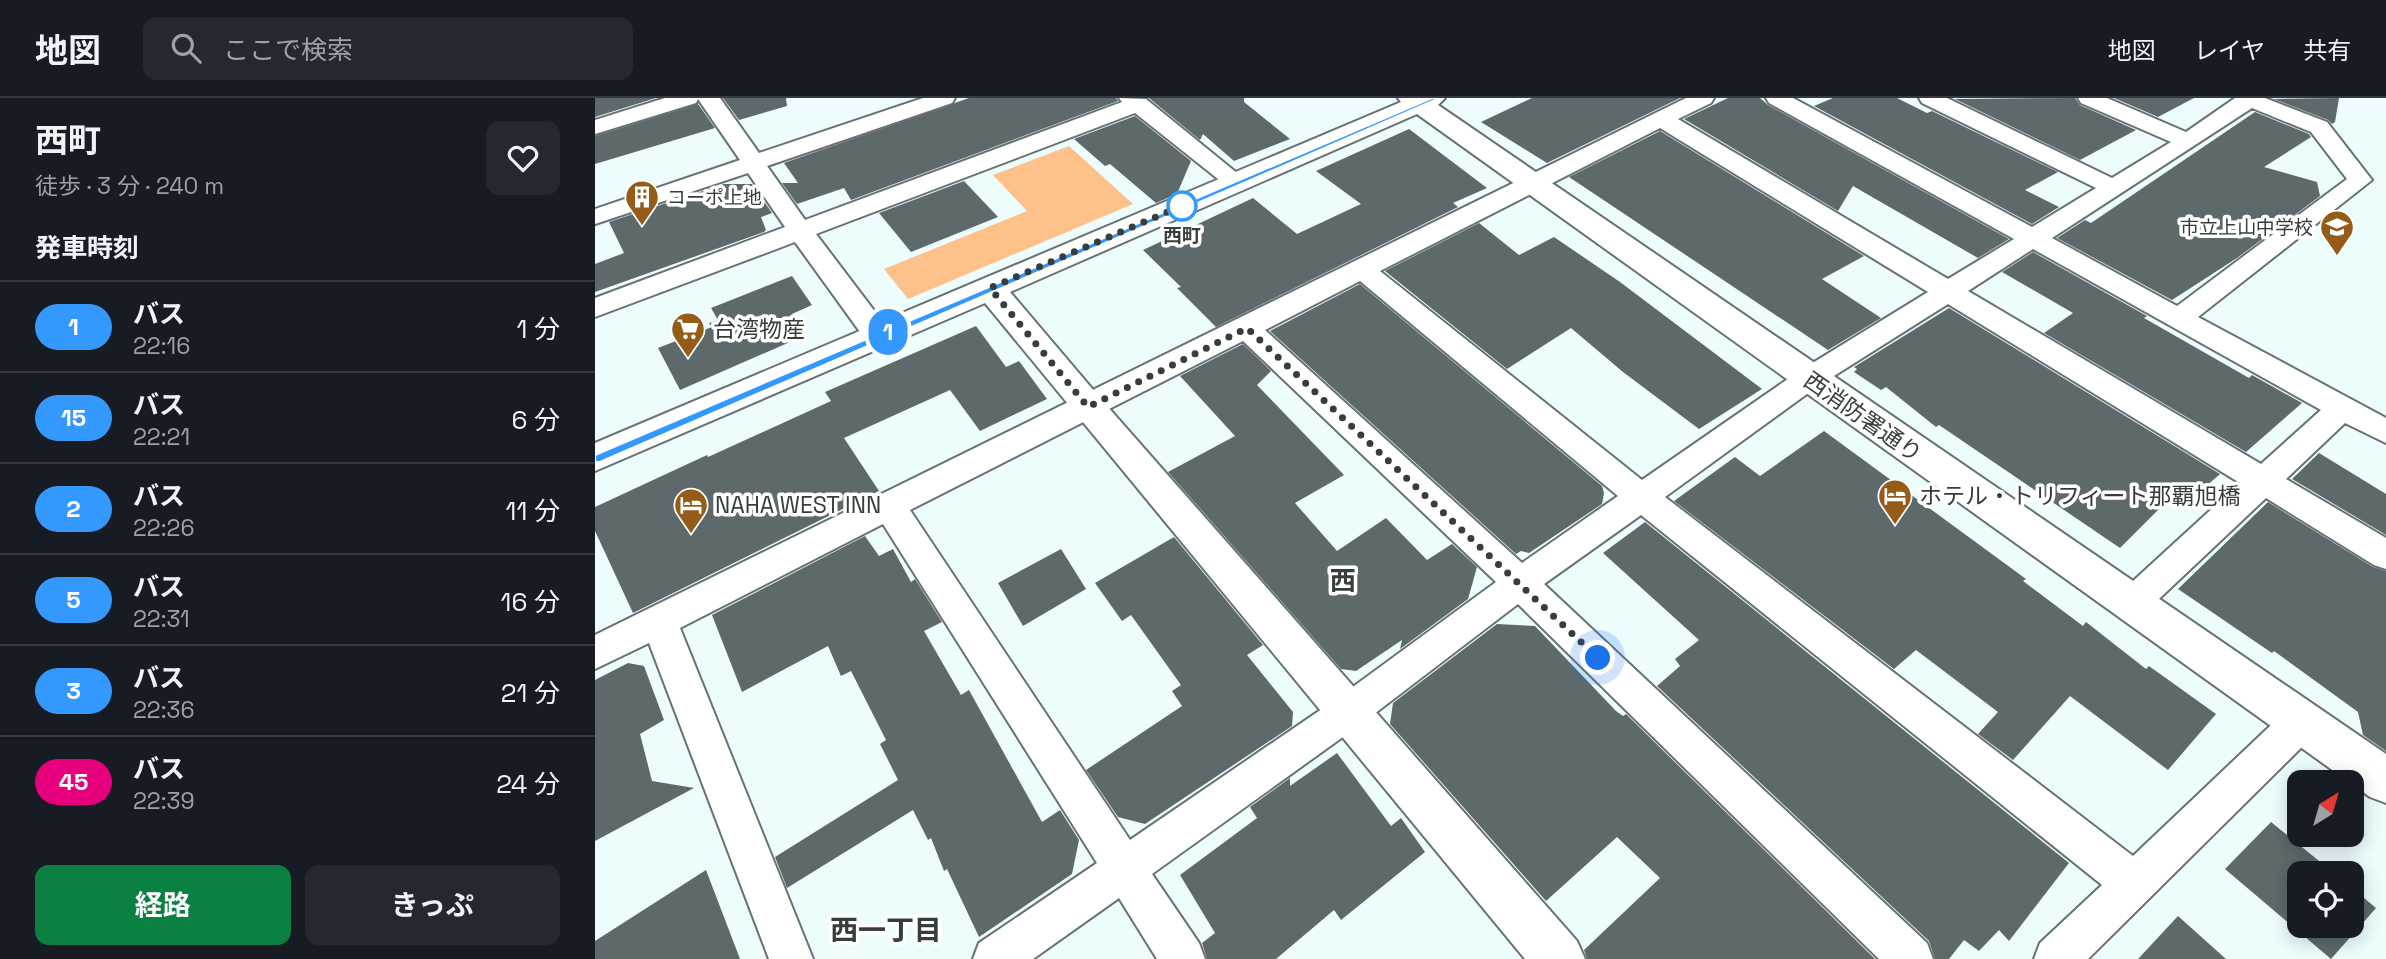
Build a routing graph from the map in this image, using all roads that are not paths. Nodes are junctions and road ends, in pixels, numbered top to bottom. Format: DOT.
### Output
graph roads {
  1 [pos="688,98"];
  2 [pos="709,98"];
  3 [pos="944,98"];
  4 [pos="1703,98"];
  5 [pos="1777,98"];
  6 [pos="1930,98"];
  7 [pos="2089,98"];
  8 [pos="2249,99"];
  9 [pos="1421,100"];
  10 [pos="1134,101"];
  11 [pos="1661,119"];
  12 [pos="595,127"];
  13 [pos="2188,141"];
  14 [pos="755,163"];
  15 [pos="1236,182"];
  16 [pos="1533,185"];
  17 [pos="2112,187"];
  18 [pos="595,217"];
  19 [pos="800,232"];
  20 [pos="2032,237"];
  21 [pos="1361,269"];
  22 [pos="990,288"];
  23 [pos="1947,290"];
  24 [pos="595,308"];
  25 [pos="2179,318"];
  26 [pos="1247,328"];
  27 [pos="878,336"];
  28 [pos="1808,379"];
  29 [pos="1088,407"];
  30 [pos="2342,408"];
  31 [pos="2386,432"];
  32 [pos="595,458"];
  33 [pos="2264,481"];
  34 [pos="1642,496"];
  35 [pos="890,507"];
  36 [pos="2386,555"];
  37 [pos="1520,583"];
  38 [pos="2132,603"];
  39 [pos="659,621"];
  40 [pos="595,653"];
  41 [pos="1348,712"];
  42 [pos="2302,721"];
  43 [pos="2386,781"];
  44 [pos="1125,866"];
  45 [pos="2133,883"];
  46 [pos="791,959"];
  47 [pos="995,959"];
  48 [pos="1183,959"];
  49 [pos="1559,959"];
  50 [pos="1911,959"];
  51 [pos="2056,959"];
  1 -- 12 [label="street"];
  2 -- 14 [label="street"];
  3 -- 14 [label="street"];
  4 -- 11 [label="street"];
  5 -- 20 [label="street"];
  6 -- 17 [label="street"];
  7 -- 13 [label="street"];
  8 -- 13 [label="street"];
  8 -- 25 [label="street"];
  9 -- 15 [label="street"];
  9 -- 16 [label="street, 西消防署通り"];
  10 -- 15 [label="street"];
  10 -- 19 [label="street"];
  11 -- 16 [label="street"];
  11 -- 23 [label="street"];
  13 -- 17 [label="street"];
  14 -- 18 [label="street"];
  14 -- 19 [label="street"];
  15 -- 22 [label="street"];
  16 -- 21 [label="street"];
  16 -- 28 [label="street, 西消防署通り"];
  17 -- 20 [label="street"];
  19 -- 24 [label="street"];
  19 -- 27 [label="street"];
  20 -- 23 [label="street"];
  20 -- 25 [label="street"];
  21 -- 26 [label="street"];
  21 -- 34 [label="street"];
  22 -- 27 [label="street"];
  22 -- 29 [label="street"];
  23 -- 28 [label="street"];
  23 -- 33 [label="street"];
  25 -- 30 [label="street"];
  26 -- 29 [label="street"];
  26 -- 37 [label="street"];
  27 -- 32 [label="street"];
  28 -- 34 [label="street"];
  28 -- 38 [label="street, 西消防署通り"];
  29 -- 35 [label="street"];
  29 -- 41 [label="street"];
  30 -- 31 [label="street"];
  30 -- 33 [label="street"];
  33 -- 36 [label="street"];
  33 -- 38 [label="street"];
  34 -- 37 [label="street"];
  34 -- 45 [label="street"];
  35 -- 39 [label="street"];
  35 -- 44 [label="street"];
  37 -- 41 [label="street"];
  37 -- 50 [label="street"];
  38 -- 42 [label="street, 西消防署通り"];
  39 -- 40 [label="street"];
  39 -- 46 [label="street"];
  41 -- 44 [label="street"];
  41 -- 49 [label="street"];
  42 -- 43 [label="street, 西消防署通り"];
  42 -- 45 [label="street"];
  44 -- 47 [label="street"];
  44 -- 48 [label="street"];
  45 -- 51 [label="street"];
}
